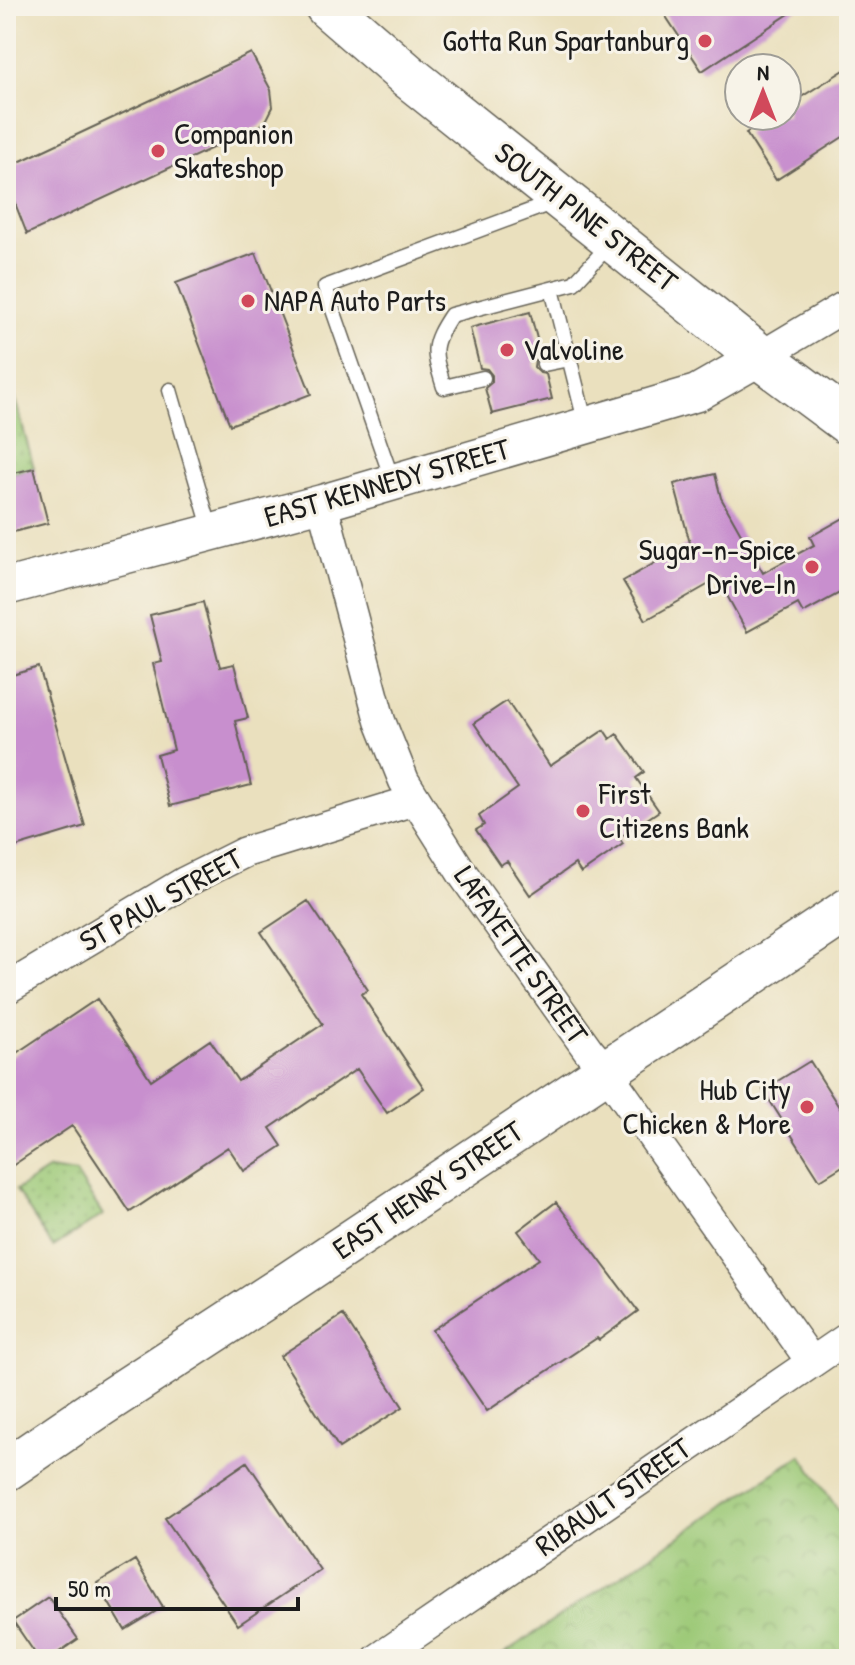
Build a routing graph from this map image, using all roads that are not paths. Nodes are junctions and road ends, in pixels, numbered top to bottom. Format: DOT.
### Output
graph roads {
  1 [pos="327,6"];
  2 [pos="562,199"];
  3 [pos="614,240"];
  4 [pos="552,289"];
  5 [pos="849,304"];
  6 [pos="760,357"];
  7 [pos="569,359"];
  8 [pos="544,364"];
  9 [pos="483,378"];
  10 [pos="170,390"];
  11 [pos="849,423"];
  12 [pos="586,426"];
  13 [pos="393,482"];
  14 [pos="322,503"];
  15 [pos="211,532"];
  16 [pos="6,587"];
  17 [pos="415,800"];
  18 [pos="849,909"];
  19 [pos="6,989"];
  20 [pos="606,1071"];
  21 [pos="849,1337"];
  22 [pos="811,1361"];
  23 [pos="6,1470"];
  24 [pos="378,1659"];
  1 -- 2 [label="highway, SOUTH PINE STREET"];
  2 -- 3 [label="highway, SOUTH PINE STREET"];
  2 -- 13 [label="lane"];
  3 -- 4 [label="lane"];
  3 -- 6 [label="highway, SOUTH PINE STREET"];
  4 -- 7 [label="lane"];
  4 -- 9 [label="lane"];
  5 -- 6 [label="street"];
  6 -- 11 [label="highway, SOUTH PINE STREET"];
  6 -- 12 [label="street, EAST KENNEDY STREET"];
  7 -- 8 [label="lane"];
  7 -- 12 [label="lane"];
  10 -- 15 [label="lane"];
  12 -- 13 [label="street, EAST KENNEDY STREET"];
  13 -- 14 [label="street, EAST KENNEDY STREET"];
  14 -- 15 [label="street, EAST KENNEDY STREET"];
  14 -- 17 [label="street, LAFAYETTE STREET"];
  15 -- 16 [label="street, EAST KENNEDY STREET"];
  17 -- 19 [label="street, ST PAUL STREET"];
  17 -- 20 [label="street, LAFAYETTE STREET"];
  18 -- 20 [label="main road, EAST HENRY STREET"];
  20 -- 22 [label="street, LAFAYETTE STREET"];
  20 -- 23 [label="main road, EAST HENRY STREET"];
  21 -- 22 [label="street, RIBAULT STREET"];
  22 -- 24 [label="street, RIBAULT STREET"];
}
